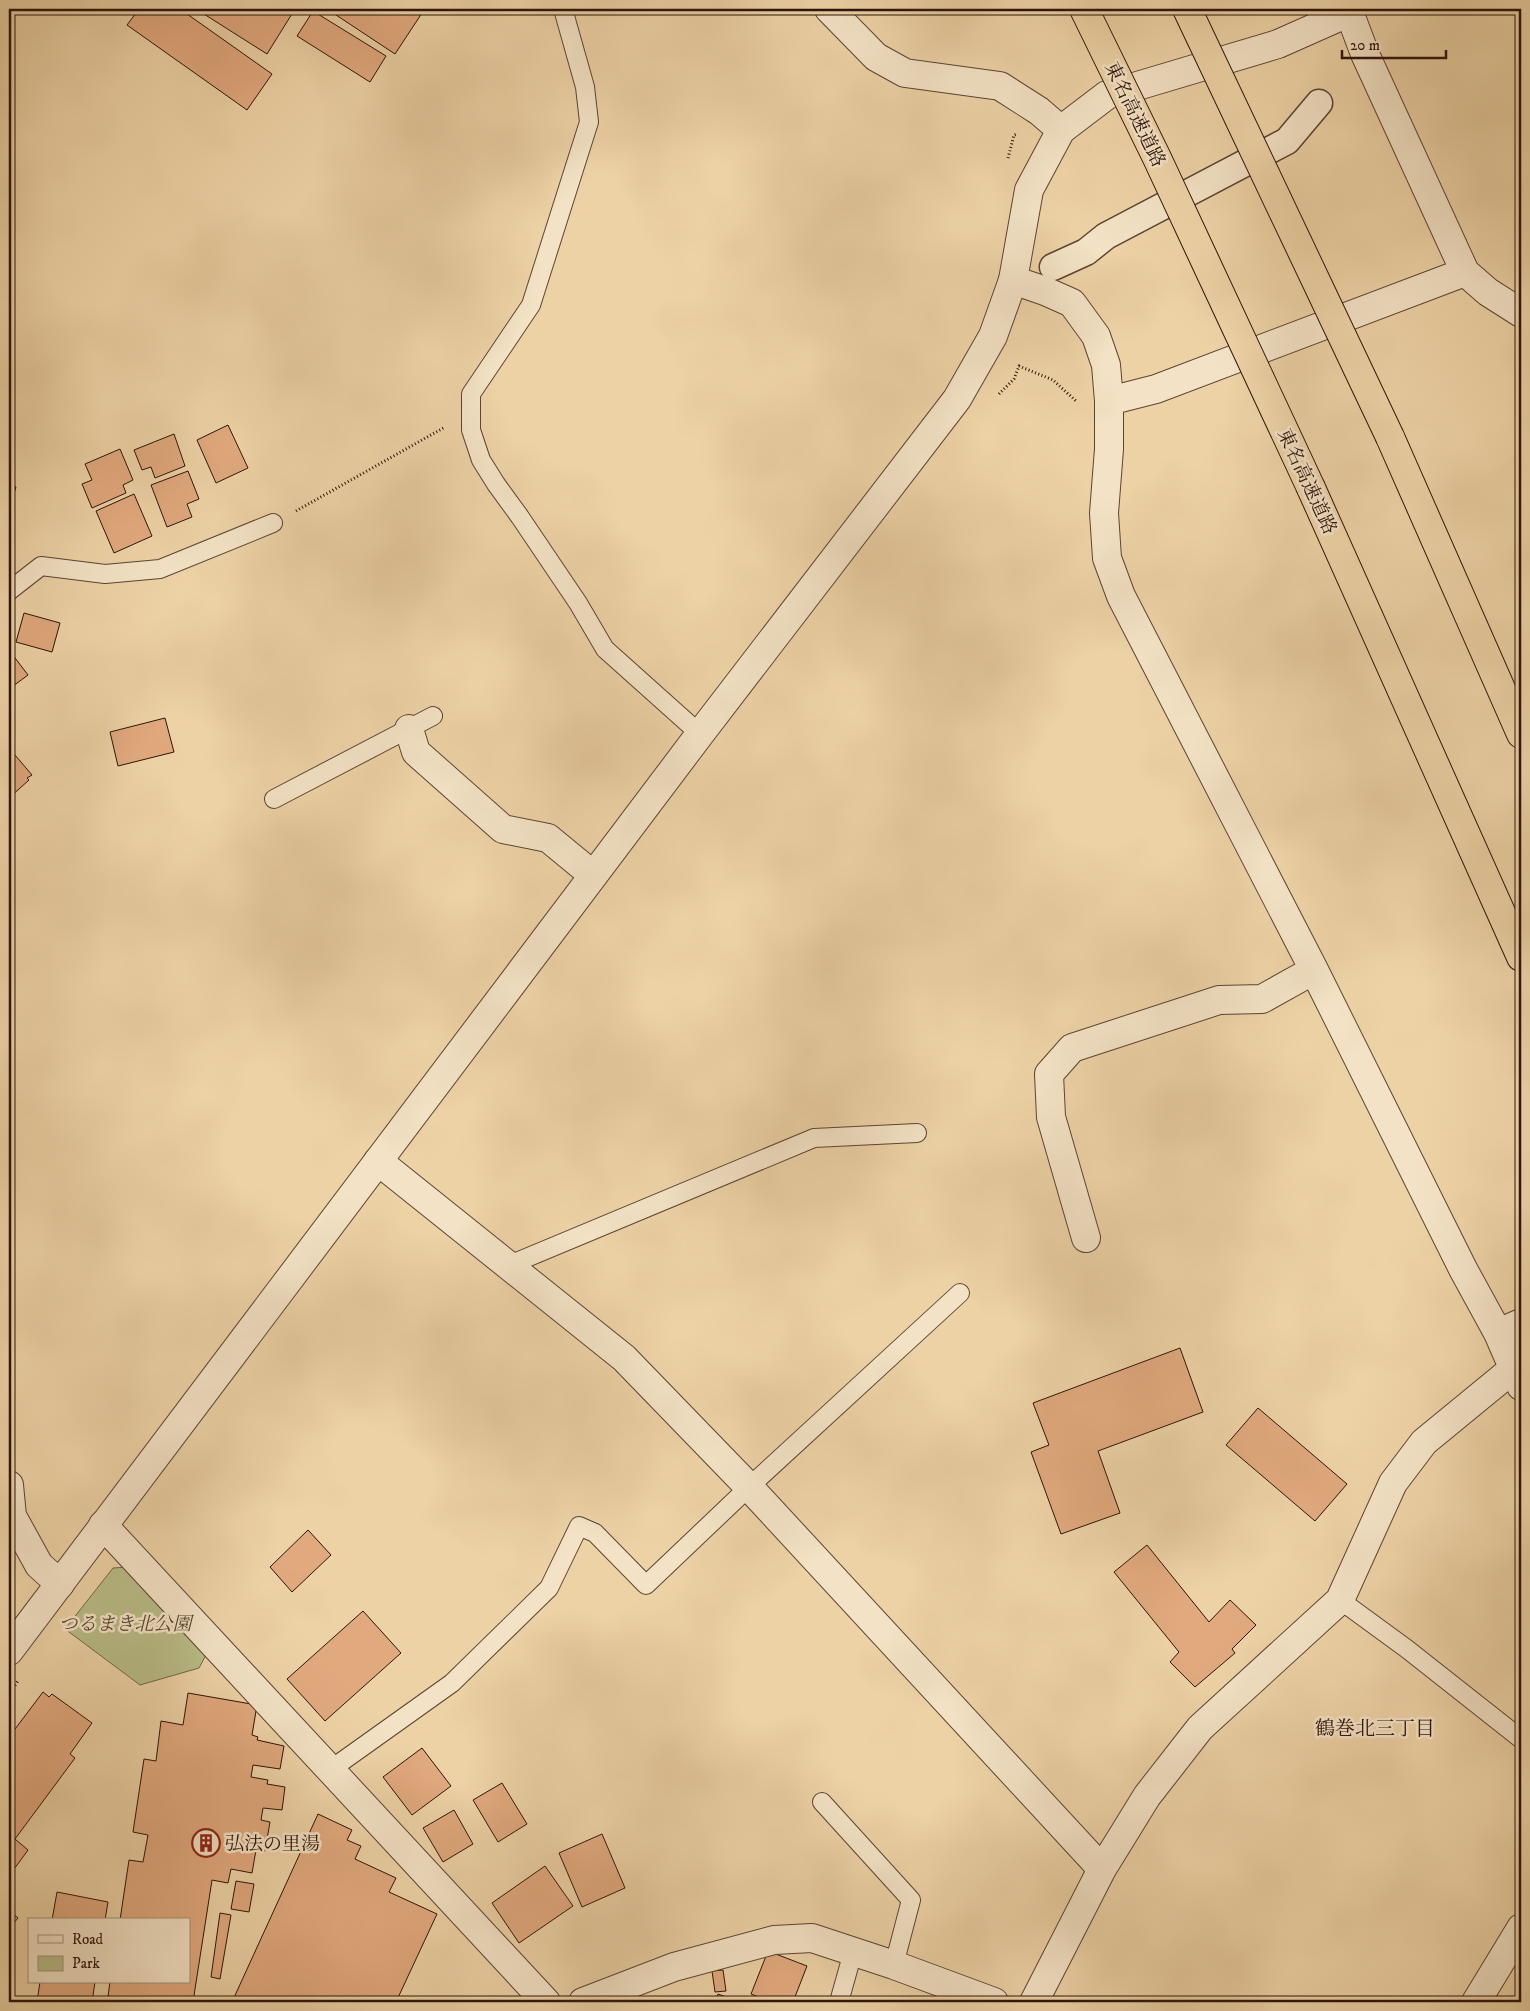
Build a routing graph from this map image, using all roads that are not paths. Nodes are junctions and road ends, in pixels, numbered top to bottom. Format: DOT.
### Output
graph roads {
  1 [pos="563,9"];
  2 [pos="829,9"];
  3 [pos="1084,9"];
  4 [pos="1187,9"];
  5 [pos="1353,10"];
  6 [pos="1319,103"];
  7 [pos="1061,130"];
  8 [pos="1053,267"];
  9 [pos="1466,272"];
  10 [pos="1013,280"];
  11 [pos="1521,313"];
  12 [pos="1109,401"];
  13 [pos="273,524"];
  14 [pos="9,591"];
  15 [pos="433,716"];
  16 [pos="409,729"];
  17 [pos="700,734"];
  18 [pos="1521,734"];
  19 [pos="274,800"];
  20 [pos="593,875"];
  21 [pos="1521,957"];
  22 [pos="1314,970"];
  23 [pos="917,1133"];
  24 [pos="378,1161"];
  25 [pos="1086,1238"];
  26 [pos="507,1266"];
  27 [pos="960,1293"];
  28 [pos="1510,1328"];
  29 [pos="1517,1378"];
  30 [pos="9,1485"];
  31 [pos="749,1487"];
  32 [pos="102,1525"];
  33 [pos="60,1584"];
  34 [pos="1340,1600"];
  35 [pos="9,1651"];
  36 [pos="1521,1739"];
  37 [pos="330,1770"];
  38 [pos="822,1802"];
  39 [pos="1102,1869"];
  40 [pos="1521,1928"];
  41 [pos="853,1952"];
  42 [pos="894,1965"];
  43 [pos="546,2002"];
  44 [pos="583,2002"];
  45 [pos="839,2002"];
  46 [pos="994,2002"];
  47 [pos="1034,2002"];
  48 [pos="1476,2002"];
  1 -- 17 [label="lane"];
  2 -- 7 [label="street"];
  3 -- 21 [label="highway, 東名高速道路, bridge"];
  4 -- 18 [label="highway, bridge"];
  5 -- 7 [label="street"];
  5 -- 9 [label="street"];
  6 -- 8 [label="street"];
  7 -- 10 [label="street"];
  9 -- 11 [label="street"];
  9 -- 12 [label="street"];
  10 -- 12 [label="street"];
  10 -- 17 [label="street"];
  12 -- 22 [label="street"];
  13 -- 14 [label="lane"];
  15 -- 16 [label="lane"];
  16 -- 19 [label="lane"];
  16 -- 20 [label="street"];
  17 -- 20 [label="street"];
  20 -- 24 [label="street"];
  22 -- 25 [label="street"];
  22 -- 28 [label="street"];
  23 -- 26 [label="lane"];
  24 -- 26 [label="street"];
  24 -- 32 [label="street"];
  26 -- 31 [label="street"];
  27 -- 31 [label="lane"];
  28 -- 29 [label="street"];
  29 -- 34 [label="street"];
  30 -- 33 [label="street"];
  31 -- 37 [label="lane"];
  31 -- 39 [label="street"];
  32 -- 33 [label="street"];
  32 -- 37 [label="street"];
  33 -- 35 [label="street"];
  34 -- 36 [label="lane"];
  34 -- 39 [label="street"];
  37 -- 43 [label="street"];
  38 -- 42 [label="lane"];
  39 -- 47 [label="street"];
  40 -- 48 [label="street"];
  41 -- 42 [label="street"];
  41 -- 44 [label="street"];
  41 -- 45 [label="lane"];
  42 -- 46 [label="street"];
}
